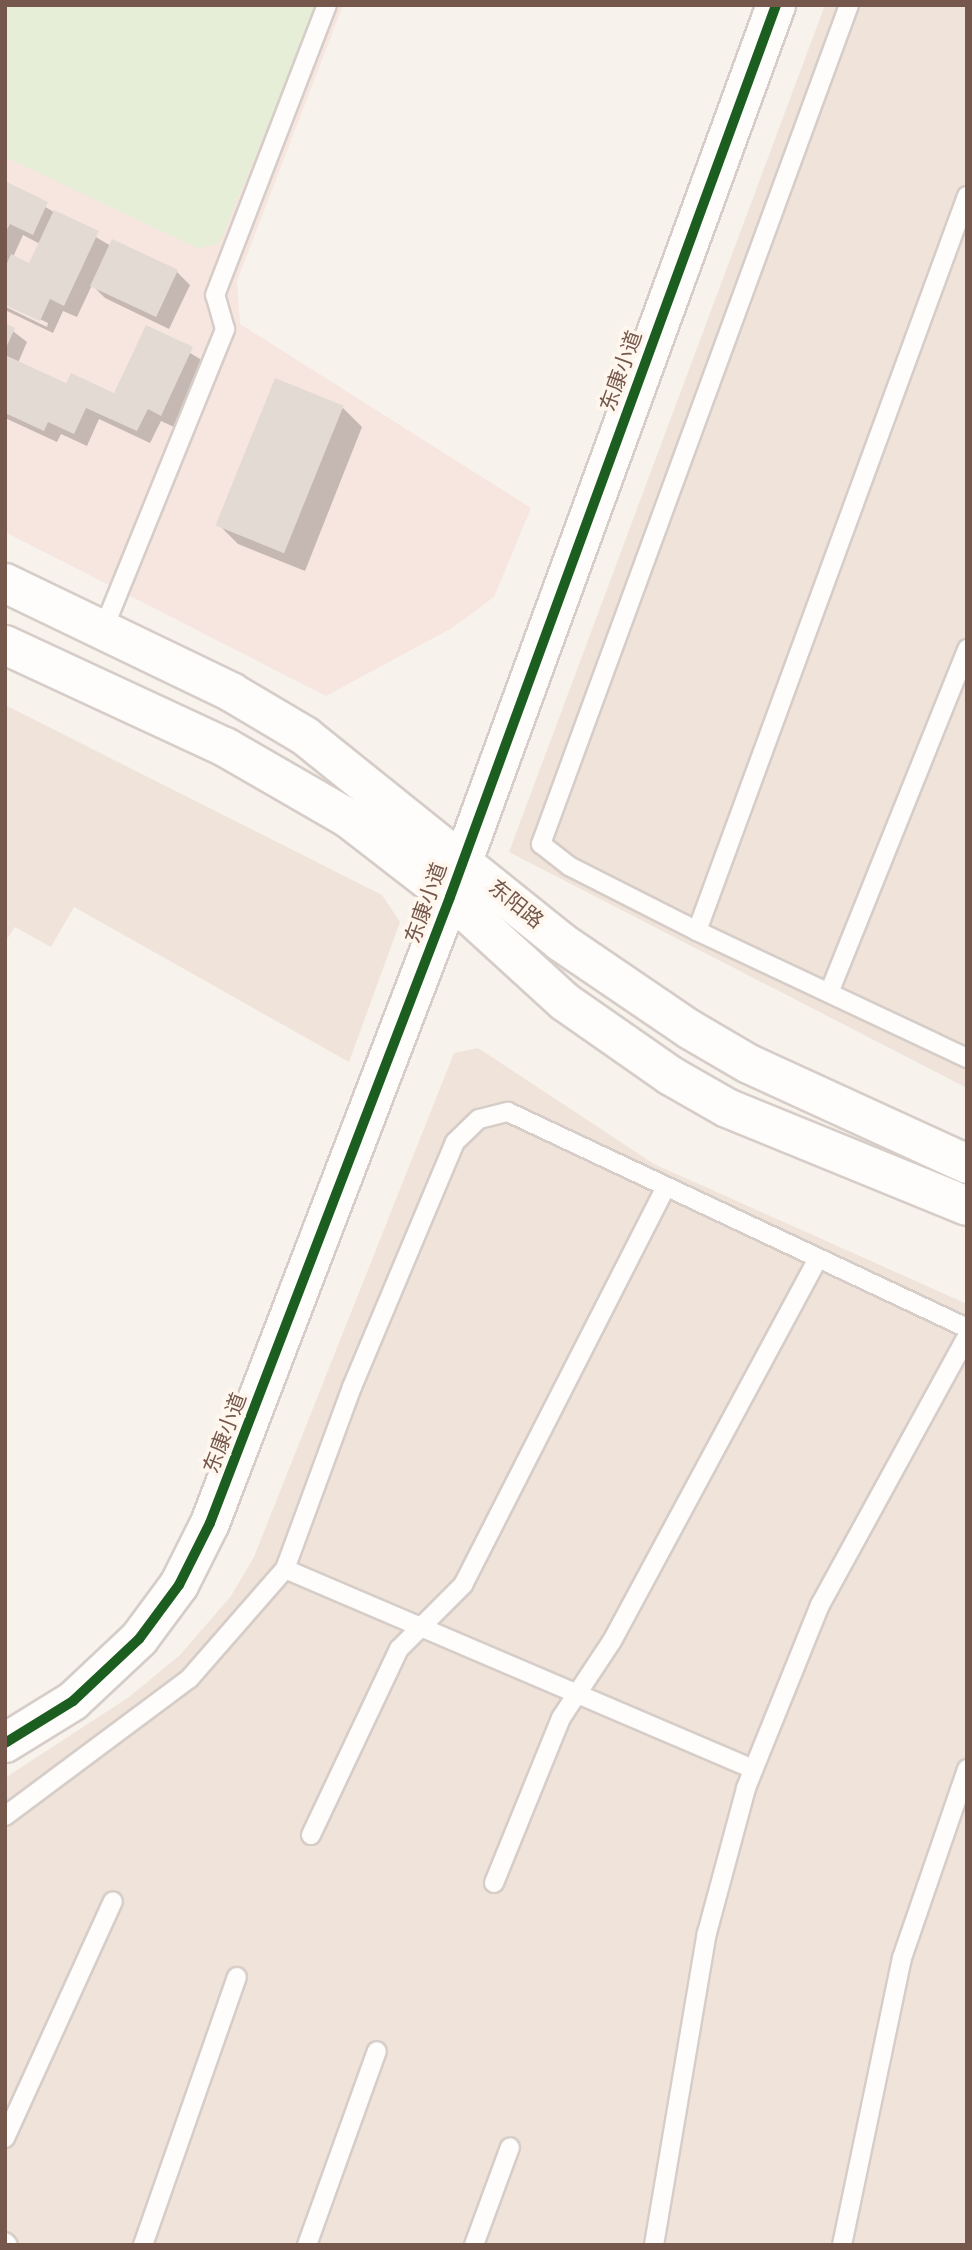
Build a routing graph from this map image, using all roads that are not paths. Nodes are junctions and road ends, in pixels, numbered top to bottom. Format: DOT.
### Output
graph roads {
  1 [pos="327,5"];
  2 [pos="776,5"];
  3 [pos="849,5"];
  4 [pos="967,196"];
  5 [pos="5,583"];
  6 [pos="103,630"];
  7 [pos="5,645"];
  8 [pos="967,649"];
  9 [pos="463,861"];
  10 [pos="450,897"];
  11 [pos="697,931"];
  12 [pos="829,993"];
  13 [pos="967,1058"];
  14 [pos="967,1164"];
  15 [pos="664,1189"];
  16 [pos="967,1206"];
  17 [pos="817,1260"];
  18 [pos="967,1328"];
  19 [pos="967,1336"];
  20 [pos="285,1569"];
  21 [pos="421,1627"];
  22 [pos="577,1694"];
  23 [pos="5,1743"];
  24 [pos="753,1769"];
  25 [pos="967,1769"];
  26 [pos="5,1816"];
  27 [pos="311,1835"];
  28 [pos="494,1883"];
  29 [pos="113,1901"];
  30 [pos="237,1977"];
  31 [pos="377,2051"];
  32 [pos="5,2138"];
  33 [pos="510,2147"];
  34 [pos="143,2245"];
  35 [pos="307,2245"];
  36 [pos="474,2245"];
  37 [pos="654,2245"];
  38 [pos="842,2245"];
  1 -- 6 [label="lane"];
  2 -- 9 [label="main road, 东康小道"];
  3 -- 11 [label="lane"];
  4 -- 11 [label="lane"];
  5 -- 6 [label="main road, 东阳路"];
  6 -- 9 [label="main road, 东阳路"];
  7 -- 10 [label="main road, 东阳路"];
  8 -- 12 [label="lane"];
  9 -- 10 [label="main road, 东康小道"];
  9 -- 14 [label="main road, 东阳路"];
  10 -- 16 [label="main road, 东阳路"];
  10 -- 23 [label="main road, 东康小道"];
  11 -- 12 [label="lane"];
  12 -- 13 [label="lane"];
  15 -- 17 [label="lane"];
  15 -- 20 [label="lane"];
  15 -- 21 [label="lane"];
  17 -- 18 [label="lane"];
  17 -- 22 [label="lane"];
  19 -- 24 [label="lane"];
  20 -- 21 [label="lane"];
  20 -- 26 [label="lane"];
  21 -- 22 [label="lane"];
  21 -- 27 [label="lane"];
  22 -- 24 [label="lane"];
  22 -- 28 [label="lane"];
  24 -- 37 [label="lane"];
  25 -- 38 [label="lane"];
  29 -- 32 [label="lane"];
  30 -- 34 [label="lane"];
  31 -- 35 [label="lane"];
  33 -- 36 [label="lane"];
}
